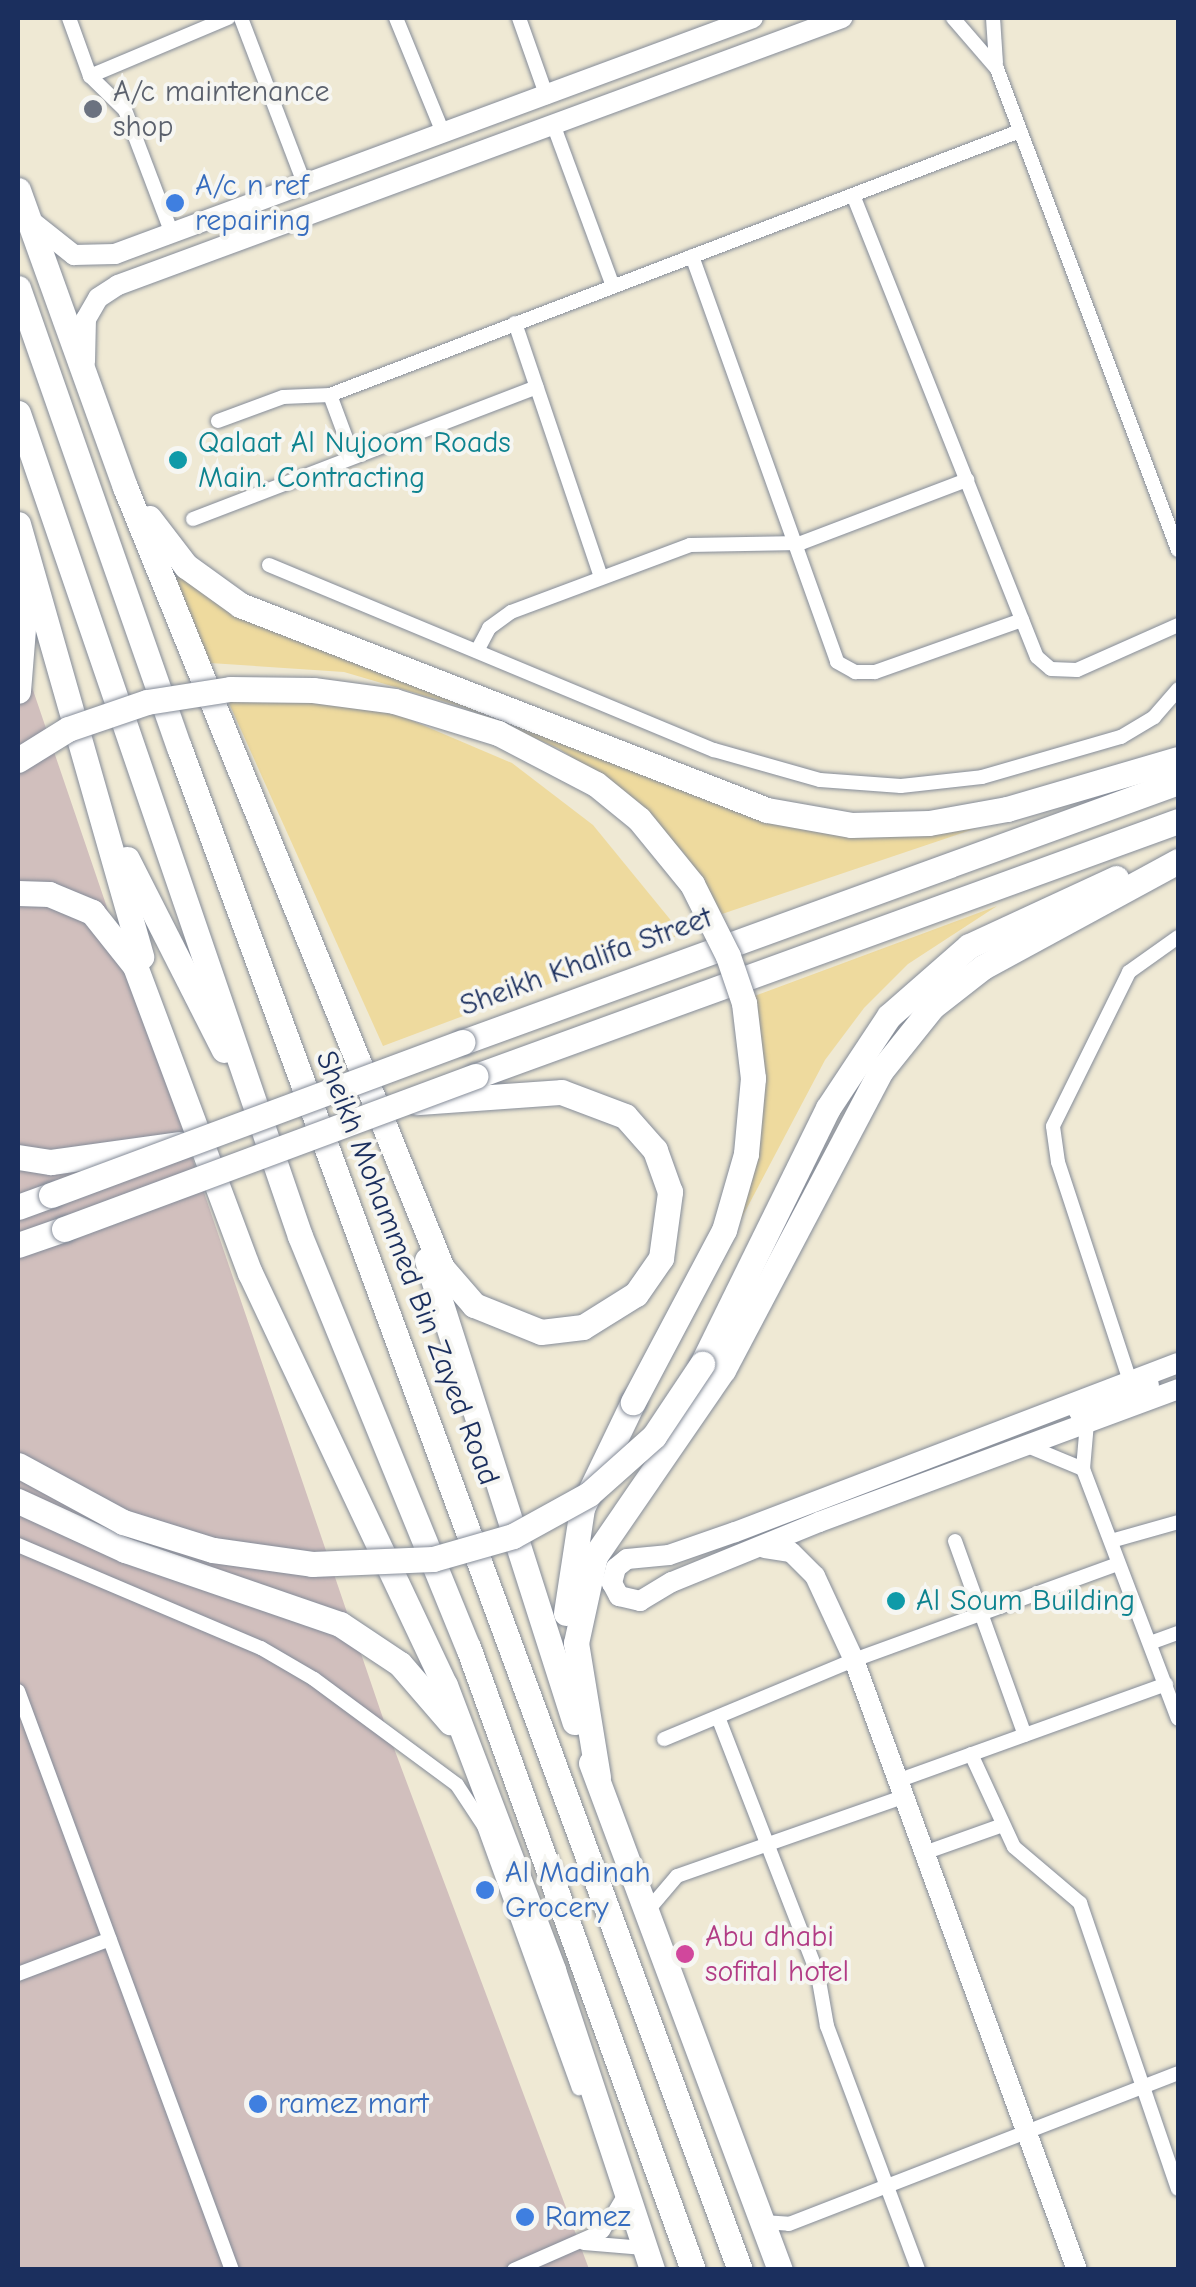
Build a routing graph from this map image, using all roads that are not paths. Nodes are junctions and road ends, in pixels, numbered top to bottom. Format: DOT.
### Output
graph roads {
  1 [pos="69,18"];
  2 [pos="228,18"];
  3 [pos="241,18"];
  4 [pos="396,18"];
  5 [pos="520,18"];
  6 [pos="842,18"];
  7 [pos="953,18"];
  8 [pos="992,18"];
  9 [pos="746,19"];
  10 [pos="997,68"];
  11 [pos="90,76"];
  12 [pos="547,97"];
  13 [pos="553,124"];
  14 [pos="1020,131"];
  15 [pos="444,135"];
  16 [pos="305,186"];
  17 [pos="853,195"];
  18 [pos="20,198"];
  19 [pos="266,202"];
  20 [pos="172,234"];
  21 [pos="204,250"];
  22 [pos="692,256"];
  23 [pos="614,286"];
  24 [pos="18,288"];
  25 [pos="516,324"];
  26 [pos="86,384"];
  27 [pos="537,387"];
  28 [pos="330,395"];
  29 [pos="18,413"];
  30 [pos="218,421"];
  31 [pos="353,458"];
  32 [pos="967,480"];
  33 [pos="125,487"];
  34 [pos="193,519"];
  35 [pos="21,535"];
  36 [pos="792,545"];
  37 [pos="1178,550"];
  38 [pos="269,565"];
  39 [pos="601,577"];
  40 [pos="1022,620"];
  41 [pos="1178,624"];
  42 [pos="477,650"];
  43 [pos="1178,690"];
  44 [pos="18,691"];
  45 [pos="1178,758"];
  46 [pos="18,760"];
  47 [pos="91,771"];
  48 [pos="1178,782"];
  49 [pos="1178,821"];
  50 [pos="1178,852"];
  51 [pos="1178,861"];
  52 [pos="1178,882"];
  53 [pos="18,893"];
  54 [pos="1178,937"];
  55 [pos="177,1077"];
  56 [pos="478,1086"];
  57 [pos="251,1095"];
  58 [pos="189,1144"];
  59 [pos="840,1146"];
  60 [pos="18,1157"];
  61 [pos="410,1197"];
  62 [pos="18,1208"];
  63 [pos="18,1245"];
  64 [pos="1178,1363"];
  65 [pos="1178,1372"];
  66 [pos="1129,1378"];
  67 [pos="1178,1389"];
  68 [pos="1087,1423"];
  69 [pos="1025,1446"];
  70 [pos="18,1465"];
  71 [pos="1083,1469"];
  72 [pos="18,1501"];
  73 [pos="819,1522"];
  74 [pos="1178,1522"];
  75 [pos="956,1541"];
  76 [pos="1111,1541"];
  77 [pos="18,1545"];
  78 [pos="764,1548"];
  79 [pos="1115,1565"];
  80 [pos="815,1576"];
  81 [pos="981,1616"];
  82 [pos="1178,1633"];
  83 [pos="1150,1643"];
  84 [pos="854,1660"];
  85 [pos="1166,1684"];
  86 [pos="18,1691"];
  87 [pos="718,1717"];
  88 [pos="1178,1719"];
  89 [pos="1024,1734"];
  90 [pos="664,1739"];
  91 [pos="468,1748"];
  92 [pos="586,1752"];
  93 [pos="972,1754"];
  94 [pos="598,1777"];
  95 [pos="899,1789"];
  96 [pos="1004,1825"];
  97 [pos="768,1844"];
  98 [pos="924,1853"];
  99 [pos="649,1909"];
  100 [pos="110,1939"];
  101 [pos="18,1974"];
  102 [pos="1178,2073"];
  103 [pos="1144,2086"];
  104 [pos="1026,2132"];
  105 [pos="612,2156"];
  106 [pos="885,2183"];
  107 [pos="1178,2189"];
  108 [pos="625,2193"];
  109 [pos="763,2222"];
  110 [pos="583,2243"];
  111 [pos="648,2259"];
  112 [pos="232,2270"];
  113 [pos="514,2270"];
  114 [pos="693,2270"];
  115 [pos="740,2270"];
  116 [pos="780,2270"];
  117 [pos="918,2270"];
  118 [pos="1077,2270"];
  1 -- 11 [label="street"];
  2 -- 11 [label="street"];
  3 -- 16 [label="street"];
  4 -- 15 [label="street"];
  5 -- 12 [label="street"];
  6 -- 13 [label="street"];
  7 -- 10 [label="street"];
  8 -- 10 [label="street"];
  9 -- 12 [label="street"];
  10 -- 14 [label="street"];
  11 -- 20 [label="street"];
  12 -- 15 [label="street"];
  13 -- 21 [label="street"];
  13 -- 23 [label="street"];
  14 -- 17 [label="street"];
  14 -- 37 [label="street"];
  15 -- 16 [label="street"];
  16 -- 19 [label="street"];
  17 -- 22 [label="street"];
  17 -- 32 [label="street"];
  18 -- 20 [label="street"];
  18 -- 26 [label="highway"];
  19 -- 20 [label="street"];
  19 -- 21 [label="street"];
  21 -- 26 [label="street"];
  22 -- 23 [label="street"];
  22 -- 36 [label="street"];
  23 -- 25 [label="street"];
  24 -- 115 [label="highway, Sheikh Mohammed Bin Zayed Road"];
  25 -- 27 [label="street"];
  25 -- 28 [label="street"];
  26 -- 33 [label="highway"];
  27 -- 31 [label="street"];
  27 -- 39 [label="street"];
  28 -- 30 [label="street"];
  28 -- 31 [label="street"];
  29 -- 57 [label="highway"];
  31 -- 34 [label="street"];
  32 -- 36 [label="street"];
  32 -- 40 [label="street"];
  33 -- 45 [label="highway"];
  33 -- 61 [label="highway"];
  35 -- 44 [label="highway"];
  35 -- 47 [label="highway"];
  36 -- 39 [label="street"];
  36 -- 40 [label="street"];
  38 -- 42 [label="street"];
  39 -- 42 [label="street"];
  40 -- 41 [label="street"];
  42 -- 43 [label="street"];
  46 -- 92 [label="highway, bridge"];
  47 -- 55 [label="highway"];
  47 -- 57 [label="highway"];
  48 -- 58 [label="highway, Sheikh Khalifa Street, bridge"];
  49 -- 56 [label="highway"];
  50 -- 70 [label="highway, bridge"];
  51 -- 59 [label="highway"];
  52 -- 59 [label="highway"];
  53 -- 55 [label="highway"];
  54 -- 66 [label="street"];
  55 -- 91 [label="highway"];
  56 -- 61 [label="highway"];
  56 -- 63 [label="highway, bridge"];
  57 -- 114 [label="highway"];
  58 -- 60 [label="highway, bridge"];
  58 -- 62 [label="highway, Sheikh Khalifa Street, bridge"];
  59 -- 94 [label="highway"];
  61 -- 92 [label="highway"];
  64 -- 66 [label="street"];
  65 -- 69 [label="street"];
  66 -- 78 [label="street"];
  67 -- 68 [label="street"];
  68 -- 69 [label="street"];
  68 -- 71 [label="street"];
  69 -- 71 [label="street"];
  69 -- 73 [label="street"];
  71 -- 76 [label="street"];
  72 -- 91 [label="highway"];
  73 -- 78 [label="street"];
  73 -- 80 [label="street"];
  74 -- 76 [label="street"];
  75 -- 81 [label="street"];
  76 -- 79 [label="street"];
  77 -- 105 [label="street"];
  78 -- 80 [label="street"];
  79 -- 81 [label="street"];
  79 -- 83 [label="street"];
  80 -- 84 [label="street"];
  81 -- 84 [label="street"];
  81 -- 89 [label="street"];
  82 -- 83 [label="street"];
  83 -- 85 [label="street"];
  84 -- 87 [label="street"];
  84 -- 95 [label="street"];
  85 -- 88 [label="street"];
  85 -- 89 [label="street"];
  86 -- 100 [label="street"];
  87 -- 90 [label="street"];
  87 -- 97 [label="street"];
  89 -- 93 [label="street"];
  91 -- 105 [label="highway"];
  92 -- 94 [label="highway"];
  93 -- 95 [label="street"];
  93 -- 96 [label="street"];
  94 -- 99 [label="highway"];
  95 -- 97 [label="street"];
  95 -- 98 [label="street"];
  96 -- 98 [label="street"];
  96 -- 103 [label="street"];
  97 -- 99 [label="street"];
  97 -- 106 [label="street"];
  98 -- 104 [label="street"];
  99 -- 109 [label="highway"];
  100 -- 101 [label="street"];
  100 -- 112 [label="street"];
  102 -- 103 [label="street"];
  103 -- 104 [label="street"];
  103 -- 107 [label="street"];
  104 -- 106 [label="street"];
  104 -- 118 [label="street"];
  105 -- 108 [label="highway"];
  106 -- 109 [label="street"];
  106 -- 117 [label="street"];
  108 -- 110 [label="street"];
  108 -- 111 [label="highway"];
  109 -- 116 [label="highway"];
  110 -- 111 [label="street"];
  110 -- 113 [label="street"];
}
